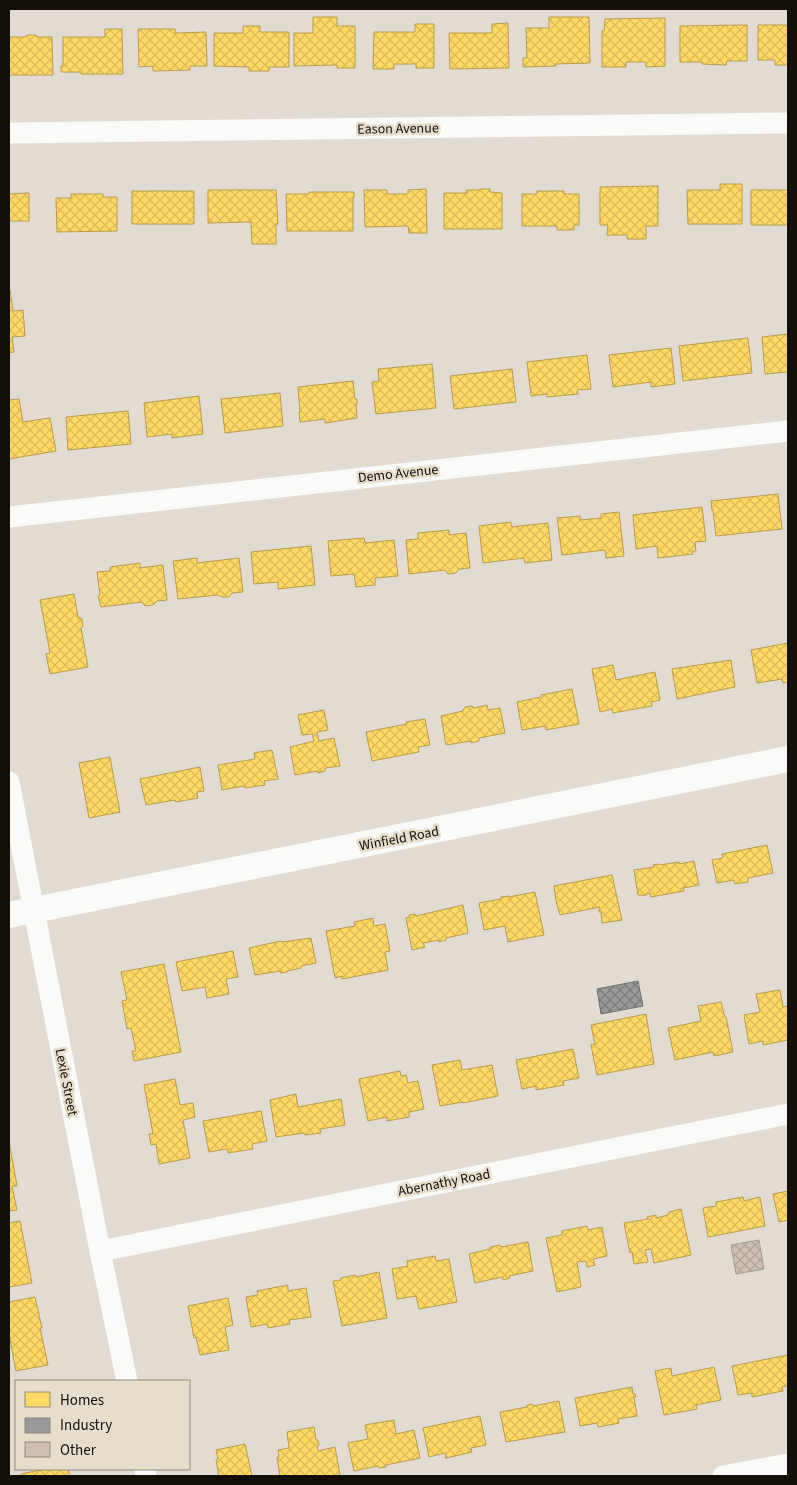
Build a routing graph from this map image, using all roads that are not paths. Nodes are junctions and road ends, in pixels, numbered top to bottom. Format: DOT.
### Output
graph roads {
  1 [pos="788,124"];
  2 [pos="9,133"];
  3 [pos="788,431"];
  4 [pos="9,517"];
  5 [pos="788,759"];
  6 [pos="9,782"];
  7 [pos="34,910"];
  8 [pos="9,915"];
  9 [pos="788,1114"];
  10 [pos="100,1251"];
  11 [pos="127,1380"];
  12 [pos="788,1464"];
  13 [pos="723,1476"];
  1 -- 2 [label="street, Eason Avenue"];
  3 -- 4 [label="street, Demo Avenue"];
  5 -- 7 [label="street, Winfield Road"];
  6 -- 7 [label="street, Lexie Street"];
  7 -- 8 [label="street, Winfield Road"];
  7 -- 10 [label="street, Lexie Street"];
  9 -- 10 [label="street, Abernathy Road"];
  10 -- 11 [label="street, Lexie Street"];
  12 -- 13 [label="street"];
}
